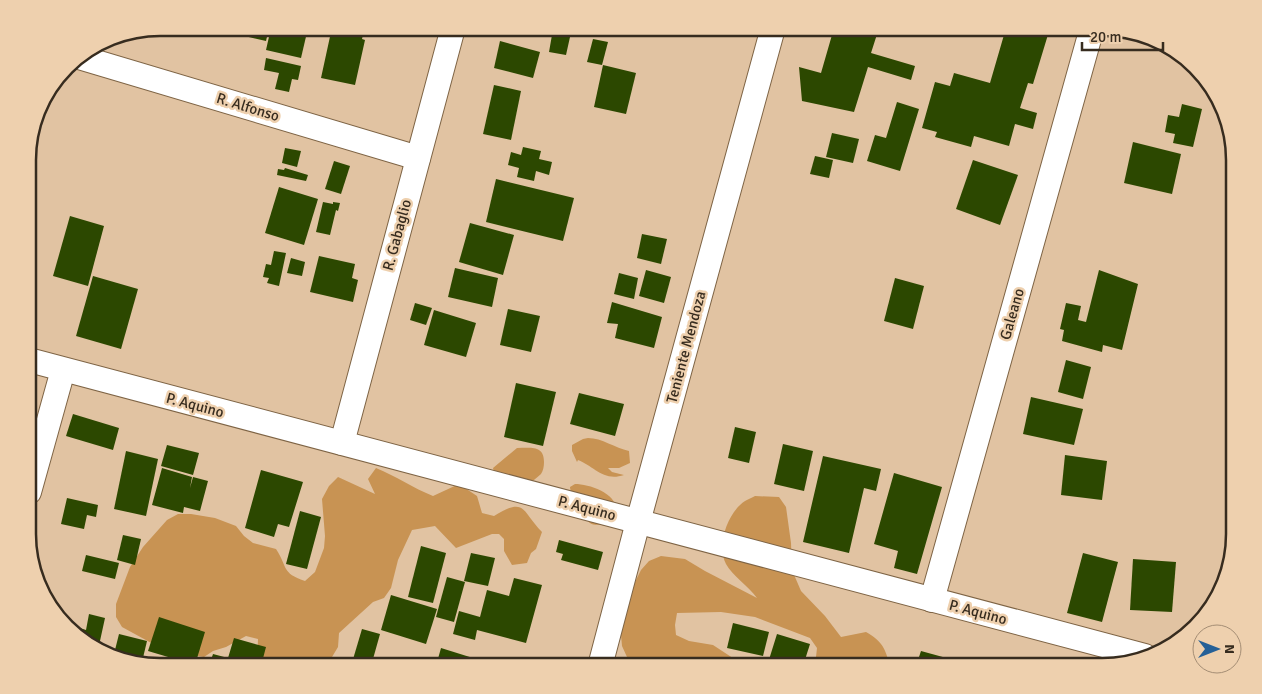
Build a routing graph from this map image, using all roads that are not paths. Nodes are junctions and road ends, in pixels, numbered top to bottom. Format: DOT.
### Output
graph roads {
  1 [pos="771,36"];
  2 [pos="1090,36"];
  3 [pos="451,37"];
  4 [pos="88,60"];
  5 [pos="418,158"];
  6 [pos="36,362"];
  7 [pos="63,370"];
  8 [pos="342,443"];
  9 [pos="36,466"];
  10 [pos="638,522"];
  11 [pos="932,600"];
  12 [pos="1134,653"];
  13 [pos="602,658"];
  1 -- 10 [label="street, Teniente Mendoza"];
  2 -- 11 [label="street, Galeano"];
  3 -- 5 [label="street, R. Gabaglio"];
  4 -- 5 [label="street, R. Alfonso"];
  5 -- 8 [label="street, R. Gabaglio"];
  6 -- 7 [label="street, P. Aquino"];
  7 -- 8 [label="street, P. Aquino"];
  7 -- 9 [label="street"];
  8 -- 10 [label="street, P. Aquino"];
  10 -- 11 [label="street, P. Aquino"];
  10 -- 13 [label="street, Teniente Mendoza"];
  11 -- 12 [label="street, P. Aquino"];
}
